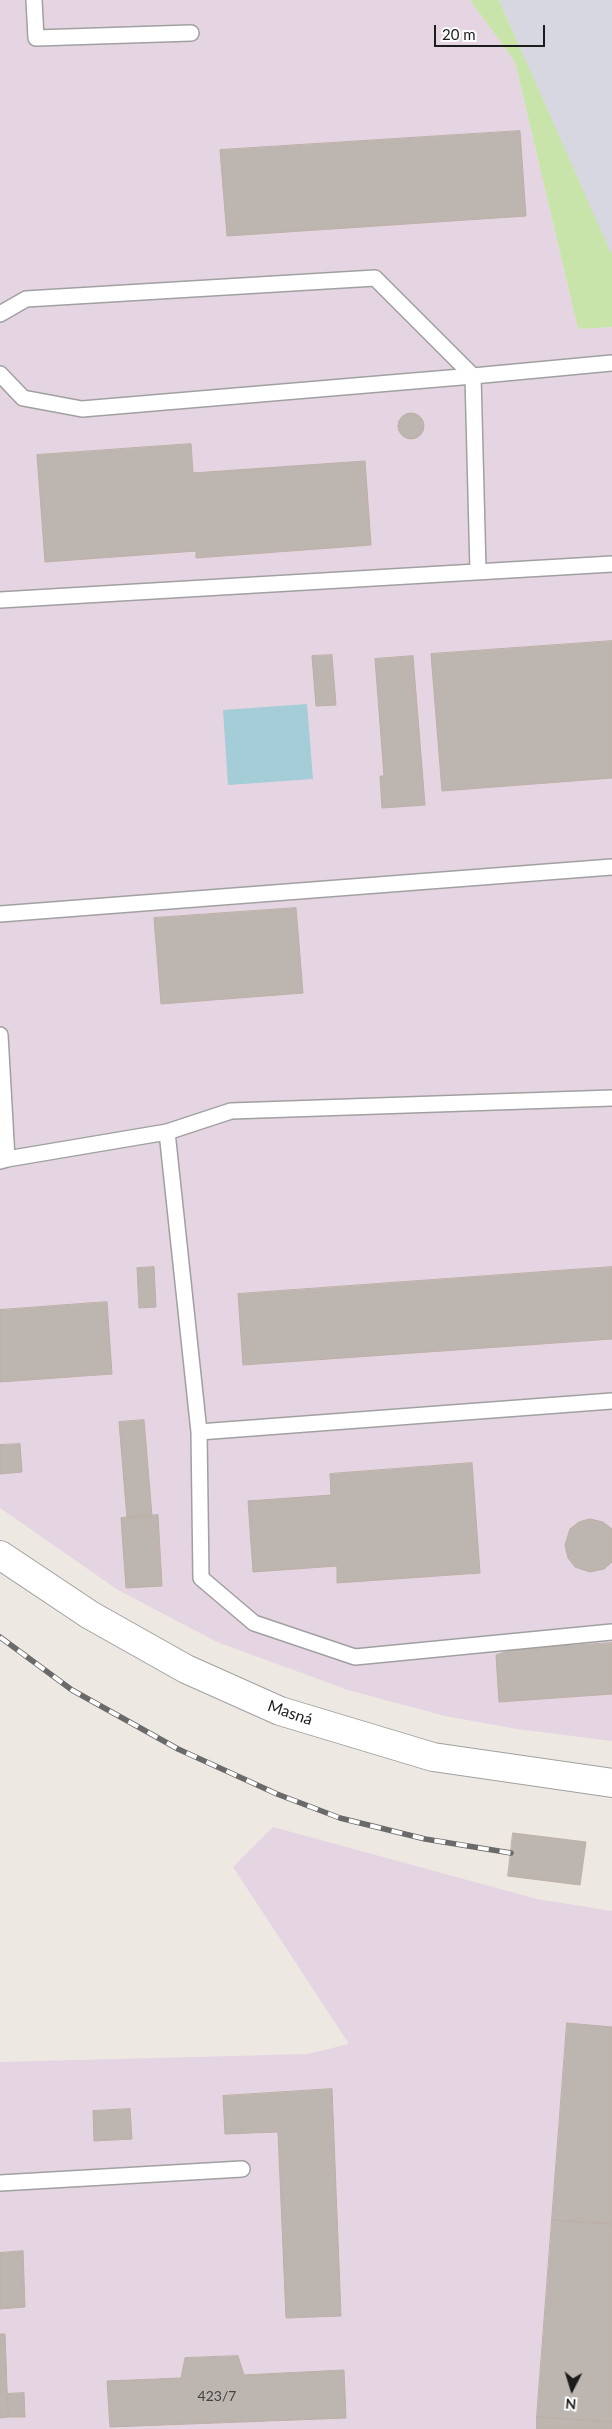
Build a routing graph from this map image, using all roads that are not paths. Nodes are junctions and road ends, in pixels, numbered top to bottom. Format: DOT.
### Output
graph roads {
  1 [pos="34,0"];
  2 [pos="191,33"];
  3 [pos="0,314"];
  4 [pos="612,363"];
  5 [pos="0,374"];
  6 [pos="474,376"];
  7 [pos="612,564"];
  8 [pos="478,571"];
  9 [pos="0,600"];
  10 [pos="612,866"];
  11 [pos="0,914"];
  12 [pos="0,1035"];
  13 [pos="612,1098"];
  14 [pos="167,1132"];
  15 [pos="3,1160"];
  16 [pos="612,1401"];
  17 [pos="199,1432"];
  18 [pos="0,1555"];
  19 [pos="612,1632"];
  20 [pos="612,1783"];
  21 [pos="242,2169"];
  22 [pos="0,2183"];
  1 -- 2 [label="lane"];
  3 -- 6 [label="lane"];
  4 -- 6 [label="lane"];
  5 -- 6 [label="lane"];
  6 -- 8 [label="lane"];
  7 -- 8 [label="lane"];
  8 -- 9 [label="lane"];
  10 -- 11 [label="lane"];
  12 -- 15 [label="lane"];
  13 -- 14 [label="lane"];
  14 -- 15 [label="lane"];
  14 -- 17 [label="lane"];
  16 -- 17 [label="lane"];
  17 -- 19 [label="lane"];
  18 -- 20 [label="street, Masná"];
  21 -- 22 [label="lane"];
}
